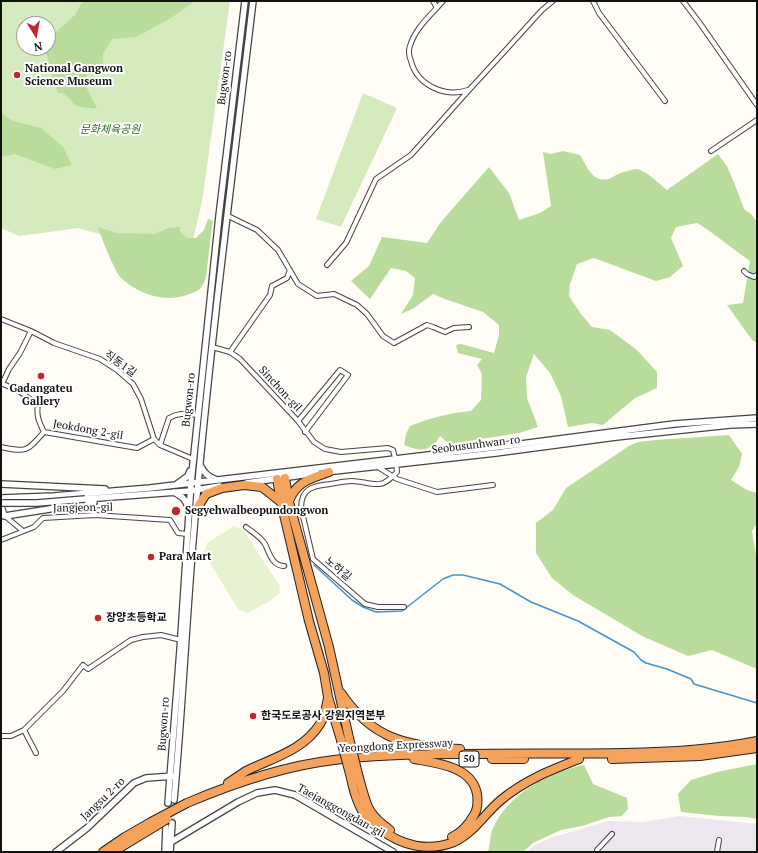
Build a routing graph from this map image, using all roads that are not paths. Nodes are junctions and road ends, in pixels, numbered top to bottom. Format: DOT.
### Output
graph roads {
  1 [pos="245,1"];
  2 [pos="253,1"];
  3 [pos="433,1"];
  4 [pos="443,1"];
  5 [pos="553,1"];
  6 [pos="593,1"];
  7 [pos="683,1"];
  8 [pos="437,8"];
  9 [pos="468,90"];
  10 [pos="664,101"];
  11 [pos="757,105"];
  12 [pos="757,120"];
  13 [pos="711,151"];
  14 [pos="228,216"];
  15 [pos="327,265"];
  16 [pos="290,270"];
  17 [pos="744,271"];
  18 [pos="757,275"];
  19 [pos="1,319"];
  20 [pos="469,327"];
  21 [pos="31,330"];
  22 [pos="205,346"];
  23 [pos="212,347"];
  24 [pos="230,352"];
  25 [pos="2,384"];
  26 [pos="198,415"];
  27 [pos="205,416"];
  28 [pos="757,418"];
  29 [pos="298,421"];
  30 [pos="757,424"];
  31 [pos="44,432"];
  32 [pos="306,432"];
  33 [pos="154,439"];
  34 [pos="160,445"];
  35 [pos="1,447"];
  36 [pos="395,458"];
  37 [pos="193,462"];
  38 [pos="200,464"];
  39 [pos="396,464"];
  40 [pos="378,466"];
  41 [pos="329,472"];
  42 [pos="385,472"];
  43 [pos="281,476"];
  44 [pos="392,477"];
  45 [pos="386,481"];
  46 [pos="191,483"];
  47 [pos="198,483"];
  48 [pos="1,484"];
  49 [pos="243,484"];
  50 [pos="493,484"];
  51 [pos="175,485"];
  52 [pos="222,485"];
  53 [pos="198,490"];
  54 [pos="190,491"];
  55 [pos="142,492"];
  56 [pos="174,492"];
  57 [pos="85,497"];
  58 [pos="1,498"];
  59 [pos="285,502"];
  60 [pos="1,503"];
  61 [pos="192,511"];
  62 [pos="3,515"];
  63 [pos="246,527"];
  64 [pos="23,531"];
  65 [pos="187,534"];
  66 [pos="1,540"];
  67 [pos="284,566"];
  68 [pos="404,607"];
  69 [pos="181,640"];
  70 [pos="177,685"];
  71 [pos="184,685"];
  72 [pos="339,690"];
  73 [pos="328,697"];
  74 [pos="24,730"];
  75 [pos="1,736"];
  76 [pos="345,739"];
  77 [pos="757,741"];
  78 [pos="757,748"];
  79 [pos="36,753"];
  80 [pos="491,754"];
  81 [pos="414,759"];
  82 [pos="579,759"];
  83 [pos="173,776"];
  84 [pos="355,778"];
  85 [pos="214,791"];
  86 [pos="174,800"];
  87 [pos="168,803"];
  88 [pos="187,806"];
  89 [pos="152,824"];
  90 [pos="172,824"];
  91 [pos="166,827"];
  92 [pos="612,834"];
  93 [pos="719,840"];
  94 [pos="168,842"];
  95 [pos="56,852"];
  96 [pos="103,852"];
  97 [pos="113,852"];
  98 [pos="165,852"];
  99 [pos="170,852"];
  100 [pos="393,852"];
  101 [pos="597,852"];
  102 [pos="717,852"];
  1 -- 22 [label="street, Bugwon-ro"];
  2 -- 14 [label="street, Bugwon-ro"];
  3 -- 8 [label="street"];
  4 -- 8 [label="street"];
  5 -- 9 [label="street"];
  6 -- 10 [label="street"];
  7 -- 11 [label="street"];
  8 -- 9 [label="street"];
  9 -- 15 [label="street"];
  12 -- 13 [label="street"];
  14 -- 16 [label="street"];
  14 -- 23 [label="street, Bugwon-ro"];
  16 -- 20 [label="street"];
  16 -- 24 [label="street"];
  17 -- 18 [label="street"];
  19 -- 21 [label="street, 직동1길"];
  21 -- 25 [label="street"];
  21 -- 33 [label="street, 직동1길"];
  22 -- 23 [label="street"];
  22 -- 26 [label="street, Bugwon-ro"];
  23 -- 24 [label="street, Sinchon-gil"];
  23 -- 27 [label="street, Bugwon-ro"];
  24 -- 29 [label="street, Sinchon-gil"];
  25 -- 31 [label="street"];
  26 -- 27 [label="street"];
  26 -- 34 [label="street"];
  26 -- 37 [label="street, Bugwon-ro"];
  27 -- 38 [label="street, Bugwon-ro"];
  28 -- 36 [label="street, Seobusunhwan-ro"];
  29 -- 32 [label="street, Sinchon-gil"];
  29 -- 32 [label="street"];
  30 -- 39 [label="street, Seobusunhwan-ro"];
  31 -- 33 [label="street, Jeokdong 2-gil"];
  31 -- 35 [label="street, Jeokdong 2-gil"];
  32 -- 36 [label="street, Sinchon-gil"];
  33 -- 34 [label="street, 직동1길"];
  34 -- 37 [label="street, 직동1길"];
  36 -- 39 [label="street"];
  36 -- 43 [label="street, Seobusunhwan-ro"];
  37 -- 46 [label="street, Bugwon-ro"];
  37 -- 51 [label="street"];
  38 -- 47 [label="street, Bugwon-ro"];
  38 -- 52 [label="street"];
  39 -- 40 [label="street, Seobusunhwan-ro"];
  39 -- 44 [label="street"];
  40 -- 41 [label="street, Seobusunhwan-ro"];
  40 -- 42 [label="street"];
  41 -- 43 [label="street, Seobusunhwan-ro"];
  41 -- 59 [label="highway"];
  42 -- 44 [label="street"];
  42 -- 45 [label="street"];
  43 -- 49 [label="street, Seobusunhwan-ro"];
  43 -- 52 [label="street, Seobusunhwan-ro"];
  43 -- 59 [label="highway"];
  44 -- 45 [label="street"];
  44 -- 50 [label="street"];
  45 -- 68 [label="street, 노하길"];
  46 -- 47 [label="street, Seobusunhwan-ro"];
  46 -- 51 [label="street, Seobusunhwan-ro"];
  46 -- 54 [label="street, Bugwon-ro"];
  47 -- 52 [label="street, Seobusunhwan-ro"];
  47 -- 53 [label="street, Bugwon-ro"];
  48 -- 55 [label="street"];
  49 -- 52 [label="highway"];
  49 -- 59 [label="highway"];
  51 -- 55 [label="street, Seobusunhwan-ro"];
  52 -- 53 [label="street, Seobusunhwan-ro"];
  52 -- 61 [label="highway"];
  53 -- 54 [label="street, Seobusunhwan-ro"];
  53 -- 61 [label="street, Bugwon-ro"];
  54 -- 56 [label="street, Seobusunhwan-ro"];
  54 -- 61 [label="street, Bugwon-ro"];
  55 -- 56 [label="street, Seobusunhwan-ro"];
  55 -- 57 [label="street"];
  55 -- 62 [label="street"];
  56 -- 61 [label="street"];
  57 -- 58 [label="street"];
  57 -- 60 [label="street, bridge"];
  59 -- 72 [label="highway"];
  59 -- 73 [label="highway"];
  60 -- 62 [label="street"];
  61 -- 65 [label="street, Bugwon-ro"];
  61 -- 71 [label="street, Bugwon-ro"];
  62 -- 64 [label="street"];
  63 -- 67 [label="street"];
  64 -- 65 [label="street, Jangjeon-gil"];
  64 -- 66 [label="street, Jangjeon-gil"];
  65 -- 69 [label="street, Bugwon-ro"];
  69 -- 70 [label="street, Bugwon-ro"];
  69 -- 74 [label="street"];
  70 -- 71 [label="street"];
  70 -- 83 [label="street, Bugwon-ro"];
  71 -- 83 [label="street, Bugwon-ro"];
  72 -- 76 [label="highway"];
  72 -- 80 [label="highway"];
  73 -- 76 [label="highway"];
  73 -- 85 [label="highway"];
  74 -- 75 [label="street"];
  74 -- 79 [label="street"];
  76 -- 84 [label="highway, bridge"];
  77 -- 80 [label="highway, Yeongdong Expressway / 50"];
  78 -- 82 [label="highway, Yeongdong Expressway / 50"];
  80 -- 85 [label="highway, Yeongdong Expressway / 50"];
  81 -- 82 [label="highway, Yeongdong Expressway / 50"];
  81 -- 84 [label="highway"];
  81 -- 88 [label="highway, Yeongdong Expressway / 50"];
  82 -- 84 [label="highway"];
  83 -- 86 [label="street, Bugwon-ro"];
  83 -- 87 [label="street, Bugwon-ro"];
  83 -- 95 [label="street, Jangsu 2-ro"];
  85 -- 88 [label="highway, Yeongdong Expressway / 50"];
  88 -- 89 [label="highway, Yeongdong Expressway / 50, bridge"];
  89 -- 96 [label="highway, Yeongdong Expressway / 50"];
  89 -- 97 [label="highway, Yeongdong Expressway / 50"];
  90 -- 94 [label="street"];
  91 -- 94 [label="street"];
  92 -- 101 [label="street"];
  93 -- 102 [label="street"];
  94 -- 98 [label="street"];
  94 -- 99 [label="street"];
  94 -- 100 [label="street, Taejanggongdan-gil"];
}
